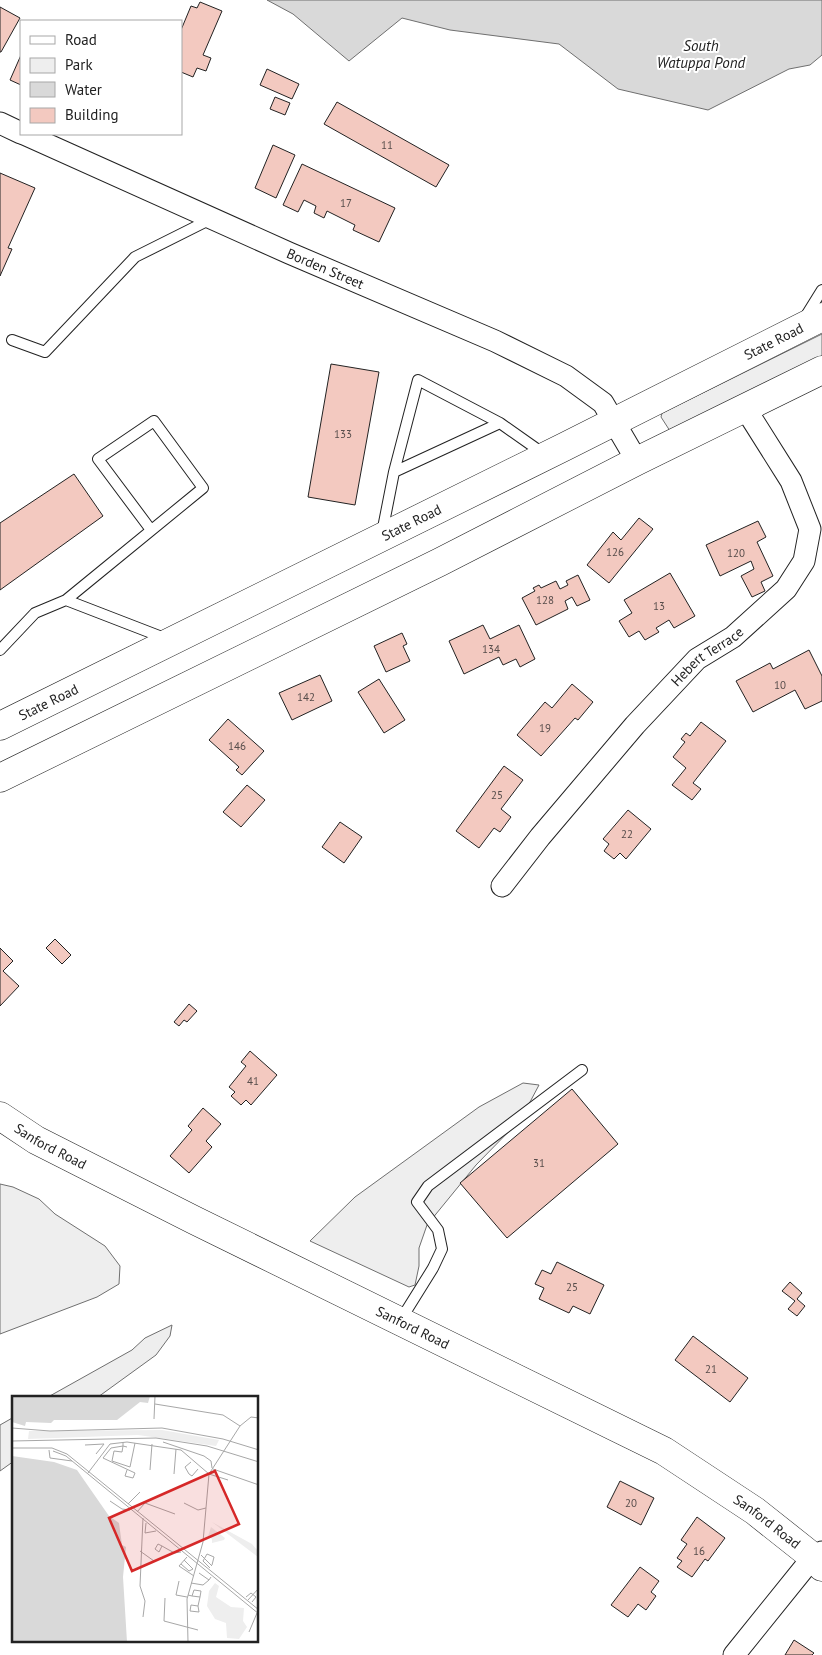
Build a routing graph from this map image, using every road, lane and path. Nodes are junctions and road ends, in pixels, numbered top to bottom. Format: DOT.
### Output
graph roads {
  1 [pos="0,123"];
  2 [pos="20,132"];
  3 [pos="26,135"];
  4 [pos="212,218"];
  5 [pos="822,290"];
  6 [pos="810,322"];
  7 [pos="12,340"];
  8 [pos="822,370"];
  9 [pos="745,408"];
  10 [pos="614,422"];
  11 [pos="500,424"];
  12 [pos="546,456"];
  13 [pos="637,461"];
  14 [pos="394,472"];
  15 [pos="151,530"];
  16 [pos="382,536"];
  17 [pos="66,600"];
  18 [pos="172,640"];
  19 [pos="0,650"];
  20 [pos="0,726"];
  21 [pos="0,778"];
  22 [pos="502,886"];
  23 [pos="582,1070"];
  24 [pos="0,1116"];
  25 [pos="400,1322"];
  26 [pos="819,1559"];
  27 [pos="734,1655"];
  1 -- 2 [label="street, Borden Street"];
  3 -- 4 [label="street, Borden Street"];
  4 -- 7 [label="lane"];
  4 -- 10 [label="street, Borden Street"];
  5 -- 6 [label="lane"];
  6 -- 10 [label="main road, State Road"];
  8 -- 9 [label="main road"];
  9 -- 13 [label="main road"];
  9 -- 22 [label="street, Hebert Terrace"];
  10 -- 12 [label="main road, State Road"];
  10 -- 13 [label="street, Borden Street"];
  11 -- 12 [label="lane"];
  11 -- 14 [label="lane"];
  11 -- 14 [label="lane"];
  12 -- 16 [label="main road, State Road"];
  13 -- 21 [label="main road"];
  14 -- 16 [label="lane"];
  15 -- 15 [label="lane"];
  15 -- 17 [label="lane"];
  16 -- 18 [label="main road, State Road"];
  17 -- 18 [label="lane"];
  17 -- 19 [label="lane"];
  18 -- 20 [label="main road, State Road"];
  23 -- 25 [label="lane"];
  24 -- 25 [label="main road, Sanford Road"];
  25 -- 26 [label="main road, Sanford Road"];
  26 -- 27 [label="street"];
}
